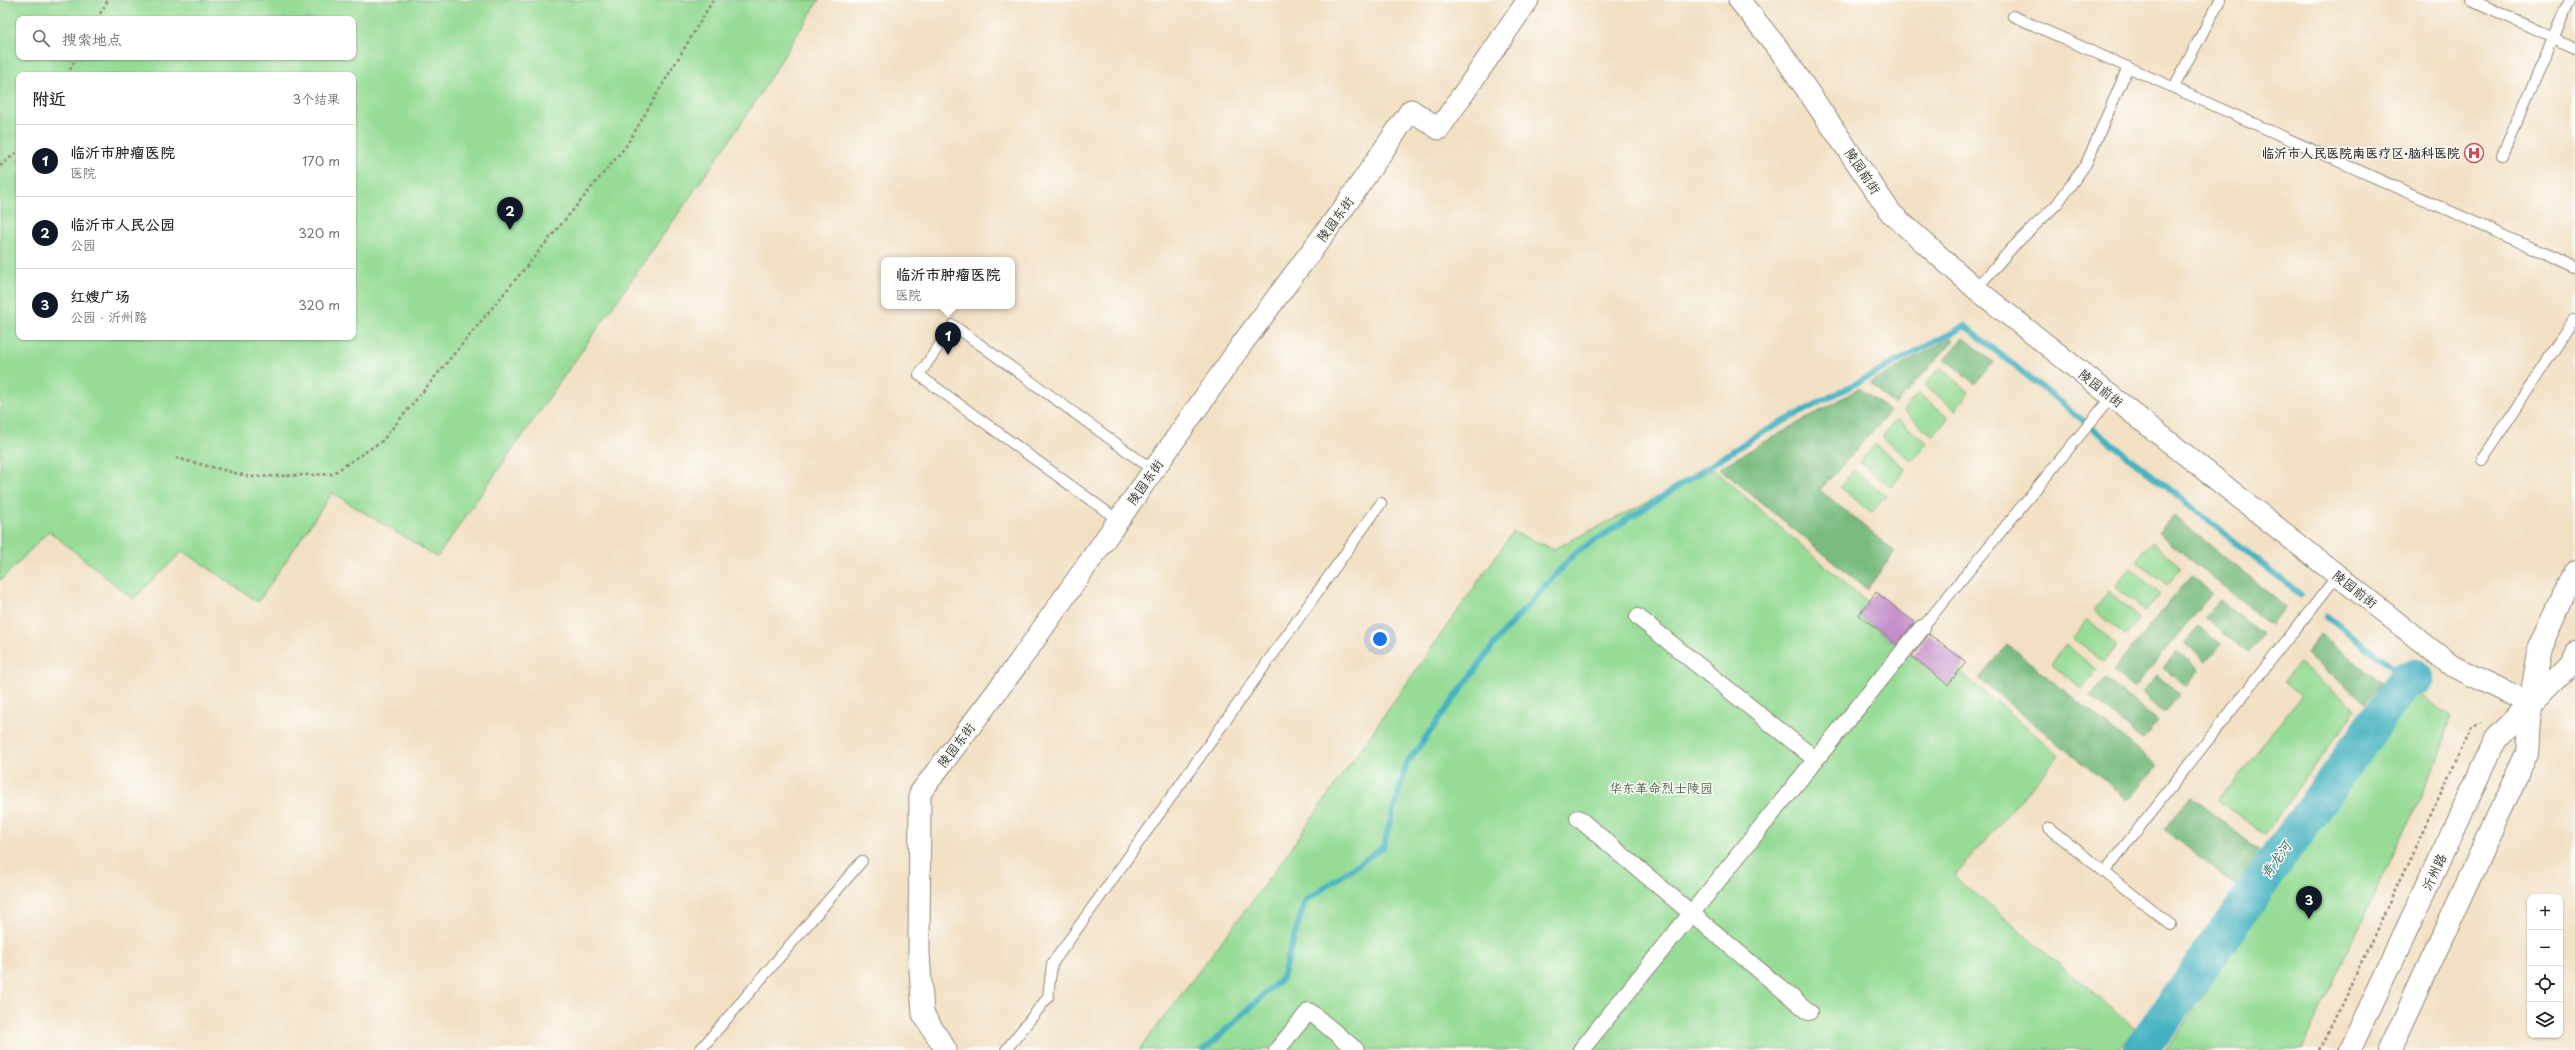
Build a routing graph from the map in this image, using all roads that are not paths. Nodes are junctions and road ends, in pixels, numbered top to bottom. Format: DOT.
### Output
graph roads {
  1 [pos="1528,0"];
  2 [pos="1739,0"];
  3 [pos="2220,0"];
  4 [pos="2472,0"];
  5 [pos="2570,0"];
  6 [pos="2013,16"];
  7 [pos="2553,38"];
  8 [pos="2575,48"];
  9 [pos="2128,67"];
  10 [pos="2174,88"];
  11 [pos="2502,155"];
  12 [pos="2575,267"];
  13 [pos="1976,289"];
  14 [pos="2575,318"];
  15 [pos="2112,396"];
  16 [pos="2482,460"];
  17 [pos="1153,470"];
  18 [pos="1380,503"];
  19 [pos="1118,520"];
  20 [pos="2575,571"];
  21 [pos="2338,575"];
  22 [pos="1638,617"];
  23 [pos="1922,628"];
  24 [pos="2575,652"];
  25 [pos="2530,703"];
  26 [pos="1815,759"];
  27 [pos="1578,818"];
  28 [pos="2049,828"];
  29 [pos="862,861"];
  30 [pos="2105,871"];
  31 [pos="1690,913"];
  32 [pos="2171,925"];
  33 [pos="1809,1012"];
  34 [pos="700,1050"];
  35 [pos="946,1050"];
  36 [pos="1006,1050"];
  37 [pos="1277,1050"];
  38 [pos="1356,1050"];
  39 [pos="1580,1050"];
  40 [pos="2350,1050"];
  41 [pos="2390,1050"];
  1 -- 17 [label="street, 陵园东街"];
  2 -- 13 [label="street, 陵园前街"];
  3 -- 10 [label="lane"];
  4 -- 7 [label="lane"];
  5 -- 7 [label="lane"];
  6 -- 9 [label="lane"];
  7 -- 8 [label="lane"];
  7 -- 11 [label="lane"];
  9 -- 10 [label="lane"];
  9 -- 13 [label="lane"];
  10 -- 12 [label="lane"];
  13 -- 15 [label="street, 陵园前街"];
  14 -- 16 [label="lane"];
  15 -- 21 [label="street, 陵园前街"];
  15 -- 23 [label="lane"];
  17 -- 19 [label="street, 陵园东街"];
  17 -- 19 [label="lane"];
  18 -- 36 [label="lane"];
  19 -- 35 [label="street, 陵园东街"];
  20 -- 25 [label="main road"];
  21 -- 25 [label="street, 陵园前街"];
  21 -- 30 [label="lane"];
  22 -- 26 [label="street"];
  23 -- 26 [label="street"];
  24 -- 25 [label="main road, 沂州路"];
  25 -- 40 [label="main road, 沂州路"];
  25 -- 41 [label="main road"];
  26 -- 31 [label="street"];
  27 -- 31 [label="street"];
  28 -- 30 [label="lane"];
  29 -- 34 [label="lane"];
  30 -- 32 [label="lane"];
  31 -- 33 [label="street"];
  31 -- 39 [label="street"];
  37 -- 38 [label="street"];
}
